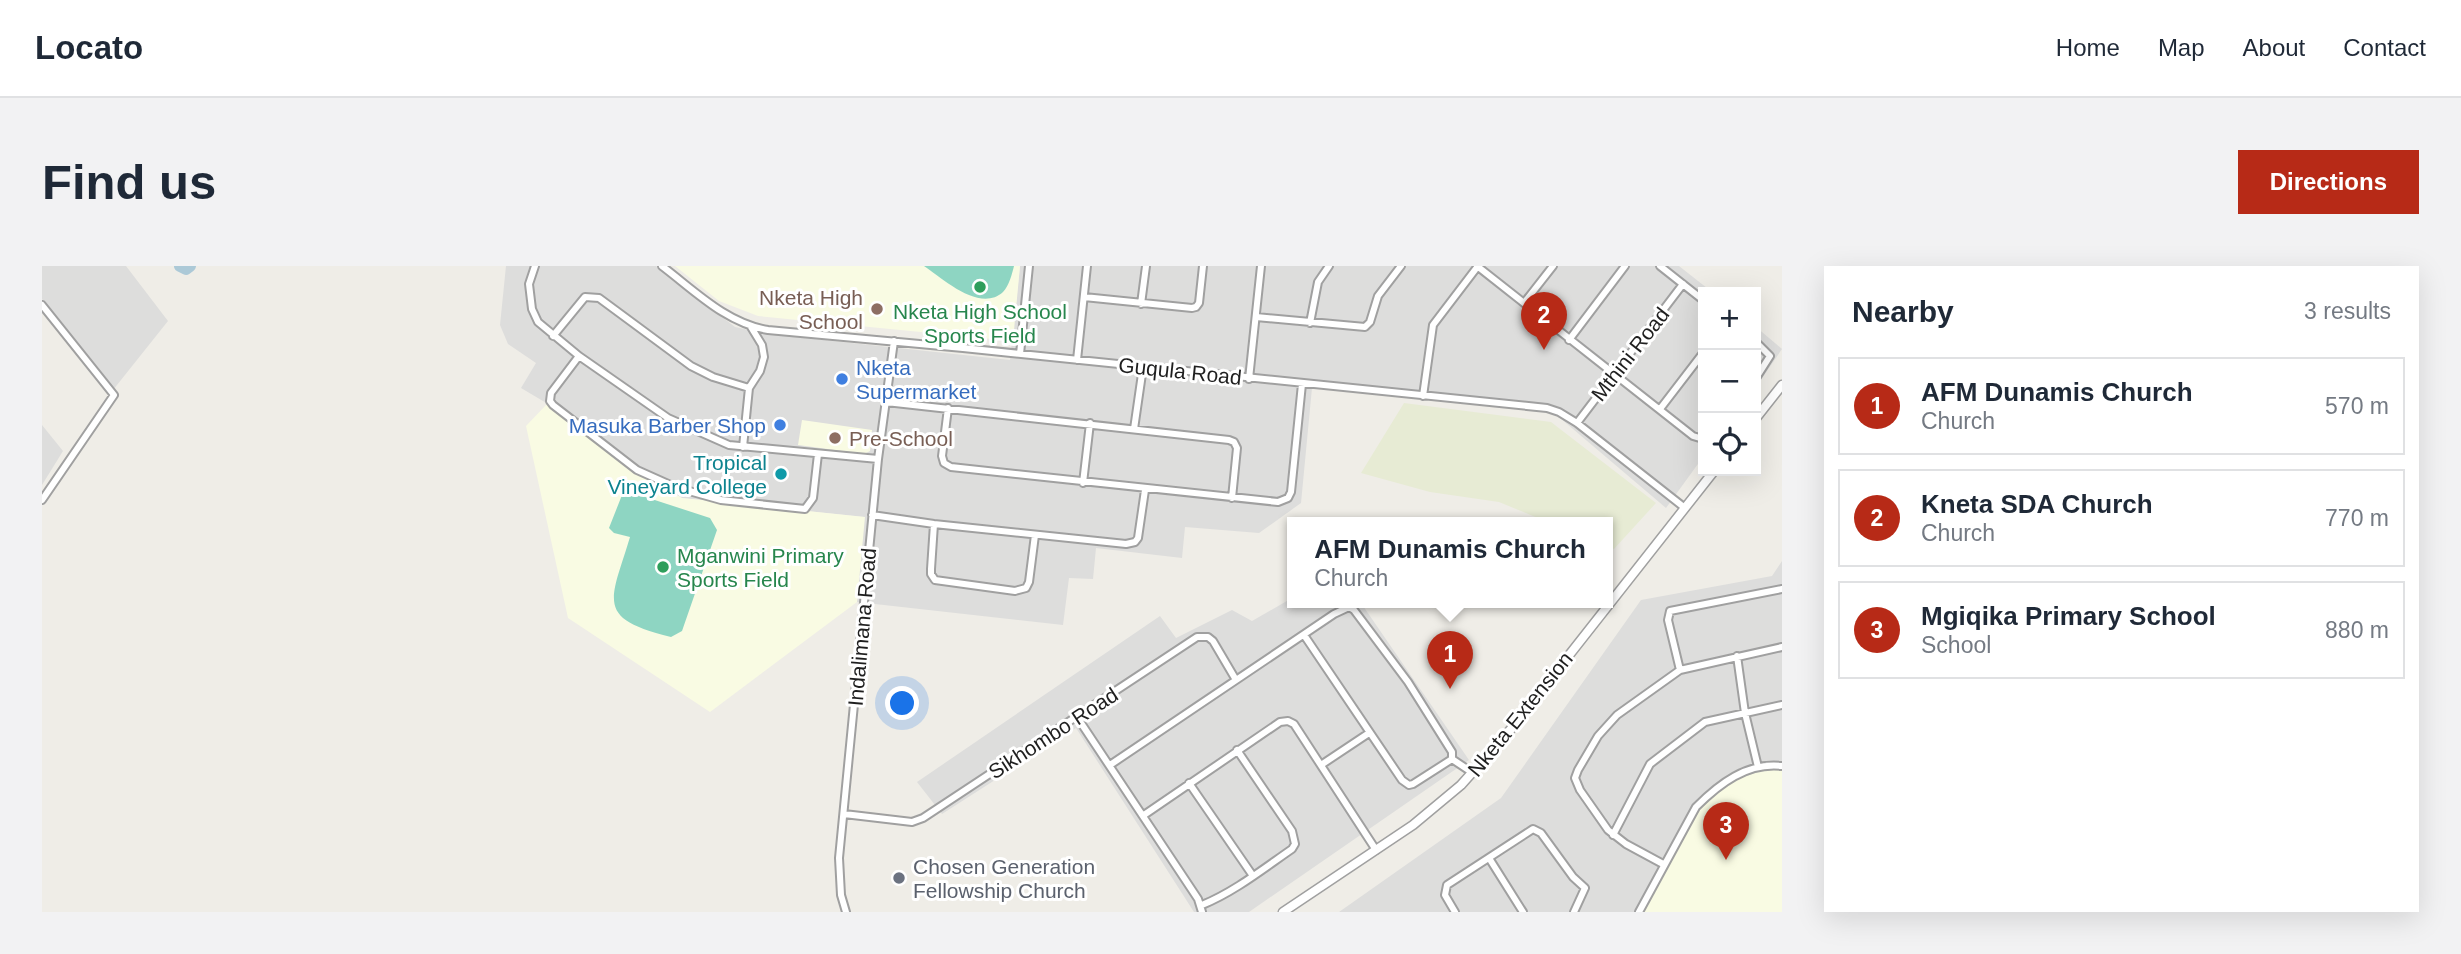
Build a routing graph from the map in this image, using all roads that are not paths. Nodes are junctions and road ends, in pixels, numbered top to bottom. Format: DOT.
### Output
graph roads {
  1 [pos="535,266"];
  2 [pos="662,266"];
  3 [pos="1029,266"];
  4 [pos="1087,266"];
  5 [pos="1146,266"];
  6 [pos="1203,266"];
  7 [pos="1261,266"];
  8 [pos="1329,266"];
  9 [pos="1401,266"];
  10 [pos="1478,266"];
  11 [pos="1553,266"];
  12 [pos="1625,266"];
  13 [pos="1660,266"];
  14 [pos="1683,284"];
  15 [pos="1698,296"];
  16 [pos="1084,298"];
  17 [pos="1524,303"];
  18 [pos="1141,304"];
  19 [pos="42,305"];
  20 [pos="1256,317"];
  21 [pos="1311,323"];
  22 [pos="751,327"];
  23 [pos="553,336"];
  24 [pos="1569,340"];
  25 [pos="894,341"];
  26 [pos="1761,347"];
  27 [pos="1020,354"];
  28 [pos="579,356"];
  29 [pos="1077,360"];
  30 [pos="1698,360"];
  31 [pos="1143,367"];
  32 [pos="1761,370"];
  33 [pos="1613,374"];
  34 [pos="1249,379"];
  35 [pos="1302,384"];
  36 [pos="1782,385"];
  37 [pos="749,388"];
  38 [pos="1423,396"];
  39 [pos="886,402"];
  40 [pos="948,408"];
  41 [pos="1660,409"];
  42 [pos="1760,413"];
  43 [pos="1577,423"];
  44 [pos="1090,424"];
  45 [pos="1134,429"];
  46 [pos="1698,438"];
  47 [pos="743,447"];
  48 [pos="818,454"];
  49 [pos="878,459"];
  50 [pos="1710,476"];
  51 [pos="1083,483"];
  52 [pos="1145,490"];
  53 [pos="1232,498"];
  54 [pos="42,500"];
  55 [pos="1685,508"];
  56 [pos="873,515"];
  57 [pos="934,524"];
  58 [pos="1035,535"];
  59 [pos="1782,589"];
  60 [pos="1613,599"];
  61 [pos="1343,608"];
  62 [pos="1351,608"];
  63 [pos="1606,608"];
  64 [pos="1304,635"];
  65 [pos="1782,647"];
  66 [pos="1737,656"];
  67 [pos="1680,670"];
  68 [pos="1236,680"];
  69 [pos="1782,705"];
  70 [pos="1745,713"];
  71 [pos="1077,717"];
  72 [pos="1369,733"];
  73 [pos="1237,750"];
  74 [pos="1452,759"];
  75 [pos="1110,765"];
  76 [pos="1321,765"];
  77 [pos="1782,766"];
  78 [pos="1758,767"];
  79 [pos="1473,773"];
  80 [pos="1189,783"];
  81 [pos="844,814"];
  82 [pos="1144,814"];
  83 [pos="1613,835"];
  84 [pos="1376,850"];
  85 [pos="1489,858"];
  86 [pos="1663,864"];
  87 [pos="1253,876"];
  88 [pos="1202,909"];
  89 [pos="846,912"];
  90 [pos="1283,912"];
  91 [pos="1455,912"];
  92 [pos="1524,912"];
  93 [pos="1574,912"];
  94 [pos="1639,912"];
  1 -- 23 [label="street"];
  2 -- 22 [label="street, Guqula Road"];
  3 -- 27 [label="street"];
  4 -- 16 [label="street"];
  5 -- 18 [label="street"];
  6 -- 18 [label="street"];
  7 -- 20 [label="street"];
  8 -- 21 [label="street"];
  9 -- 21 [label="street"];
  10 -- 17 [label="street"];
  10 -- 38 [label="street"];
  11 -- 17 [label="street"];
  12 -- 24 [label="street"];
  13 -- 14 [label="street"];
  14 -- 15 [label="street"];
  14 -- 33 [label="street, Mthini Road"];
  16 -- 18 [label="street"];
  16 -- 29 [label="street"];
  17 -- 24 [label="street"];
  19 -- 54 [label="street"];
  20 -- 21 [label="street"];
  20 -- 34 [label="street"];
  22 -- 25 [label="street, Guqula Road"];
  22 -- 37 [label="street"];
  23 -- 28 [label="street"];
  23 -- 37 [label="street"];
  24 -- 33 [label="street"];
  25 -- 27 [label="street, Guqula Road"];
  25 -- 39 [label="street, Indalimana Road"];
  26 -- 32 [label="street"];
  27 -- 29 [label="street, Guqula Road"];
  28 -- 47 [label="street"];
  28 -- 48 [label="street"];
  29 -- 31 [label="street, Guqula Road"];
  30 -- 41 [label="street"];
  31 -- 34 [label="street, Guqula Road"];
  31 -- 45 [label="street"];
  33 -- 41 [label="street"];
  33 -- 43 [label="street, Mthini Road"];
  34 -- 35 [label="street, Guqula Road"];
  35 -- 38 [label="street, Guqula Road"];
  35 -- 53 [label="street"];
  36 -- 42 [label="street"];
  37 -- 47 [label="street"];
  38 -- 43 [label="street, Guqula Road"];
  39 -- 40 [label="street"];
  39 -- 49 [label="street, Indalimana Road"];
  40 -- 44 [label="street"];
  40 -- 51 [label="street"];
  41 -- 46 [label="street"];
  43 -- 55 [label="street, Guqula Road"];
  44 -- 45 [label="street"];
  44 -- 51 [label="street"];
  45 -- 53 [label="street"];
  47 -- 48 [label="street"];
  48 -- 49 [label="street"];
  49 -- 56 [label="street, Indalimana Road"];
  50 -- 55 [label="street, Nketa Extension"];
  51 -- 52 [label="street"];
  52 -- 53 [label="street"];
  52 -- 58 [label="street"];
  55 -- 60 [label="street, Nketa Extension"];
  56 -- 57 [label="street"];
  56 -- 81 [label="street, Indalimana Road"];
  57 -- 58 [label="street"];
  57 -- 58 [label="street"];
  59 -- 67 [label="street"];
  61 -- 64 [label="street"];
  62 -- 74 [label="street"];
  63 -- 79 [label="street, Nketa Extension"];
  64 -- 68 [label="street"];
  64 -- 72 [label="street"];
  65 -- 66 [label="street"];
  66 -- 67 [label="street"];
  66 -- 70 [label="street"];
  67 -- 83 [label="street"];
  68 -- 71 [label="street, Sikhombo Road"];
  68 -- 75 [label="street"];
  69 -- 70 [label="street"];
  70 -- 78 [label="street"];
  70 -- 83 [label="street"];
  71 -- 75 [label="street"];
  71 -- 81 [label="street, Sikhombo Road"];
  72 -- 74 [label="street"];
  72 -- 76 [label="street"];
  73 -- 76 [label="street"];
  73 -- 80 [label="street"];
  73 -- 87 [label="street"];
  74 -- 79 [label="street"];
  75 -- 82 [label="street"];
  76 -- 84 [label="street"];
  77 -- 78 [label="street"];
  78 -- 86 [label="street"];
  79 -- 84 [label="street, Nketa Extension"];
  80 -- 82 [label="street"];
  80 -- 87 [label="street"];
  81 -- 89 [label="street, Indalimana Road"];
  82 -- 88 [label="street"];
  83 -- 86 [label="street"];
  84 -- 90 [label="street, Nketa Extension"];
  85 -- 91 [label="street"];
  85 -- 92 [label="street"];
  85 -- 93 [label="street"];
  86 -- 94 [label="street"];
  87 -- 88 [label="street"];
}
